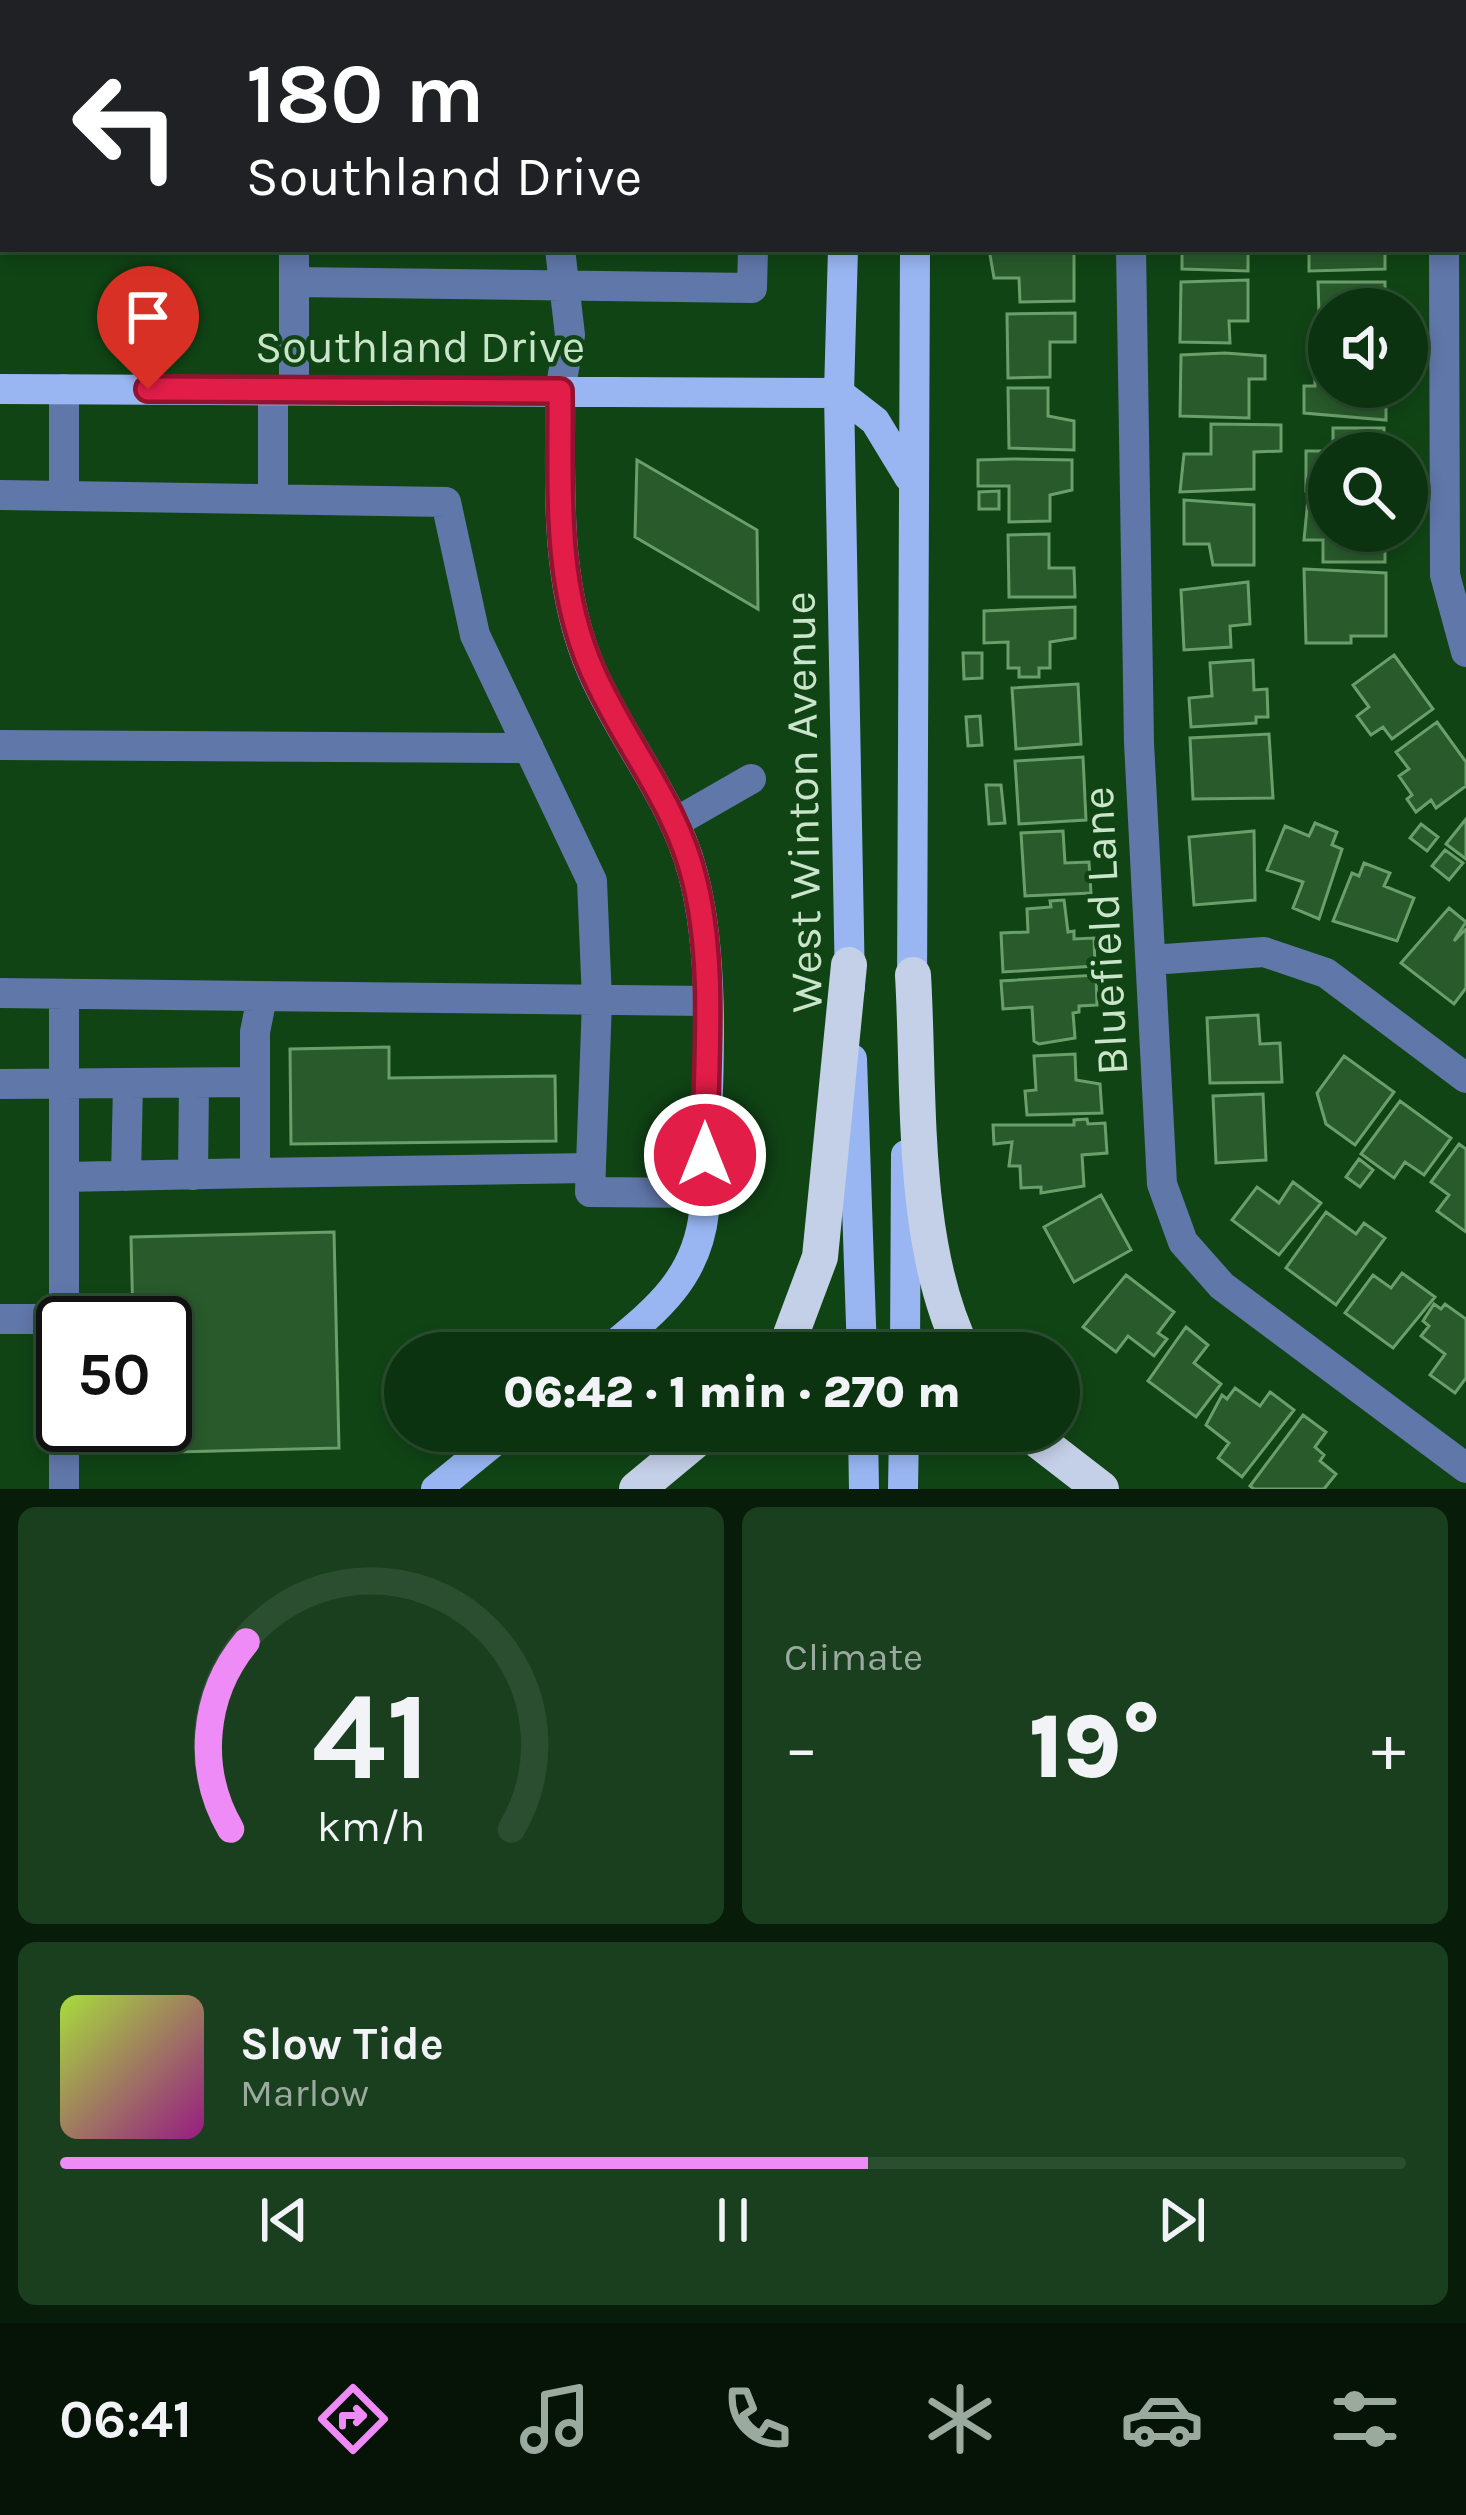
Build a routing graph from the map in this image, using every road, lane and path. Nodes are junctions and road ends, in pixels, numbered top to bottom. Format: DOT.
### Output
graph roads {
  1 [pos="294,252"];
  2 [pos="560,252"];
  3 [pos="753,252"];
  4 [pos="843,252"];
  5 [pos="915,252"];
  6 [pos="1131,252"];
  7 [pos="1444,252"];
  8 [pos="294,283"];
  9 [pos="560,286"];
  10 [pos="0,389"];
  11 [pos="64,389"];
  12 [pos="283,390"];
  13 [pos="560,391"];
  14 [pos="839,393"];
  15 [pos="914,488"];
  16 [pos="0,495"];
  17 [pos="64,496"];
  18 [pos="273,496"];
  19 [pos="1466,652"];
  20 [pos="0,745"];
  21 [pos="529,748"];
  22 [pos="751,779"];
  23 [pos="676,822"];
  24 [pos="1151,960"];
  25 [pos="849,965"];
  26 [pos="913,975"];
  27 [pos="0,993"];
  28 [pos="64,994"];
  29 [pos="262,997"];
  30 [pos="597,1001"];
  31 [pos="705,1001"];
  32 [pos="1466,1078"];
  33 [pos="255,1082"];
  34 [pos="194,1083"];
  35 [pos="0,1084"];
  36 [pos="64,1084"];
  37 [pos="128,1084"];
  38 [pos="591,1168"];
  39 [pos="255,1173"];
  40 [pos="193,1175"];
  41 [pos="126,1176"];
  42 [pos="64,1177"];
  43 [pos="705,1193"];
  44 [pos="64,1296"];
  45 [pos="0,1319"];
  46 [pos="36,1320"];
  47 [pos="629,1332"];
  48 [pos="794,1332"];
  49 [pos="861,1332"];
  50 [pos="905,1332"];
  51 [pos="956,1332"];
  52 [pos="64,1452"];
  53 [pos="481,1452"];
  54 [pos="681,1452"];
  55 [pos="863,1452"];
  56 [pos="904,1452"];
  57 [pos="1053,1452"];
  58 [pos="1466,1468"];
  59 [pos="64,1489"];
  60 [pos="436,1489"];
  61 [pos="637,1489"];
  62 [pos="863,1489"];
  63 [pos="904,1489"];
  64 [pos="1101,1489"];
  1 -- 8 [label="street"];
  2 -- 9 [label="street"];
  3 -- 9 [label="street"];
  4 -- 14 [label="main road, West Winton Avenue"];
  5 -- 15 [label="main road"];
  6 -- 24 [label="street, Bluefield Lane"];
  7 -- 19 [label="street"];
  8 -- 9 [label="street"];
  8 -- 12 [label="street"];
  9 -- 13 [label="street"];
  10 -- 11 [label="main road, Southland Drive"];
  11 -- 12 [label="main road, Southland Drive"];
  11 -- 17 [label="street"];
  12 -- 13 [label="main road, Southland Drive"];
  12 -- 18 [label="street"];
  13 -- 14 [label="main road, Southland Drive"];
  13 -- 23 [label="main road"];
  14 -- 15 [label="main road"];
  14 -- 25 [label="main road, West Winton Avenue"];
  15 -- 26 [label="main road"];
  16 -- 17 [label="street"];
  17 -- 18 [label="street"];
  18 -- 21 [label="street"];
  20 -- 21 [label="street"];
  21 -- 30 [label="street"];
  22 -- 23 [label="street"];
  23 -- 31 [label="main road"];
  24 -- 32 [label="street"];
  24 -- 58 [label="street, Bluefield Lane"];
  25 -- 48 [label="highway"];
  25 -- 49 [label="main road, West Winton Avenue"];
  26 -- 50 [label="main road"];
  26 -- 51 [label="highway"];
  27 -- 28 [label="street"];
  28 -- 29 [label="street"];
  28 -- 36 [label="street"];
  29 -- 30 [label="street"];
  29 -- 33 [label="street"];
  30 -- 31 [label="street"];
  30 -- 38 [label="street"];
  31 -- 43 [label="main road"];
  33 -- 34 [label="street"];
  33 -- 39 [label="street"];
  34 -- 37 [label="street"];
  34 -- 40 [label="street"];
  35 -- 36 [label="street"];
  36 -- 37 [label="street"];
  36 -- 42 [label="street"];
  37 -- 41 [label="street"];
  38 -- 39 [label="street"];
  38 -- 43 [label="street"];
  39 -- 40 [label="street"];
  40 -- 41 [label="street"];
  41 -- 42 [label="street"];
  42 -- 44 [label="street"];
  43 -- 47 [label="main road"];
  45 -- 46 [label="street"];
  52 -- 59 [label="street"];
  53 -- 60 [label="main road"];
  54 -- 61 [label="highway"];
  55 -- 62 [label="main road"];
  56 -- 63 [label="main road"];
  57 -- 64 [label="highway"];
}
